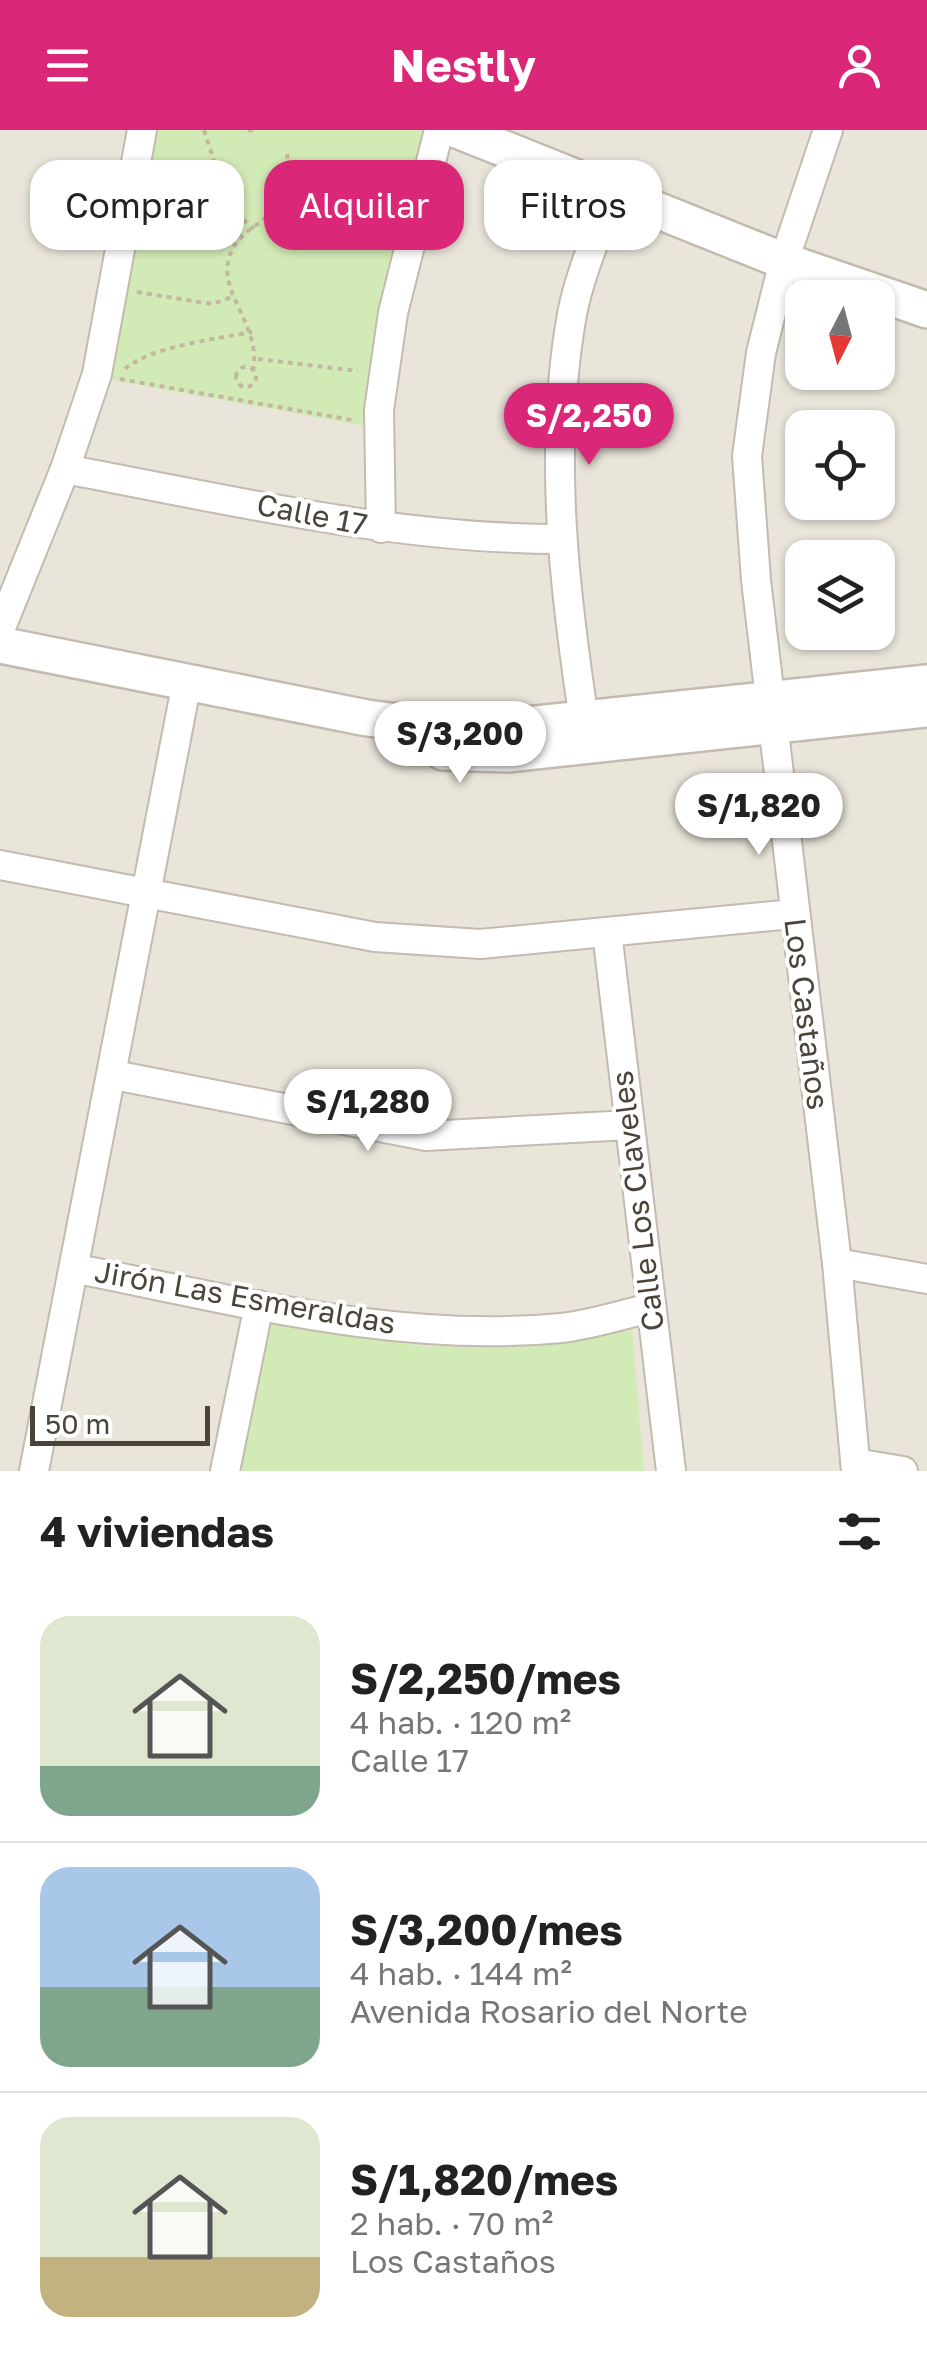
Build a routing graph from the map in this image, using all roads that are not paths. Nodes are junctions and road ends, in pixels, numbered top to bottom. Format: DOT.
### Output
graph roads {
  1 [pos="142,130"];
  2 [pos="438,130"];
  3 [pos="458,130"];
  4 [pos="828,130"];
  5 [pos="534,160"];
  6 [pos="662,211"];
  7 [pos="592,250"];
  8 [pos="784,261"];
  9 [pos="927,310"];
  10 [pos="65,469"];
  11 [pos="381,528"];
  12 [pos="561,539"];
  13 [pos="0,630"];
  14 [pos="0,645"];
  15 [pos="0,670"];
  16 [pos="927,683"];
  17 [pos="185,694"];
  18 [pos="927,709"];
  19 [pos="773,713"];
  20 [pos="586,733"];
  21 [pos="0,864"];
  22 [pos="149,896"];
  23 [pos="794,914"];
  24 [pos="607,932"];
  25 [pos="114,1075"];
  26 [pos="629,1125"];
  27 [pos="837,1263"];
  28 [pos="77,1269"];
  29 [pos="927,1279"];
  30 [pos="260,1305"];
  31 [pos="650,1308"];
  32 [pos="855,1467"];
  33 [pos="34,1471"];
  34 [pos="225,1471"];
  35 [pos="671,1471"];
  36 [pos="903,1471"];
  1 -- 10 [label="street"];
  2 -- 11 [label="street"];
  3 -- 5 [label="street"];
  4 -- 8 [label="street, Los Castaños"];
  6 -- 8 [label="street"];
  7 -- 12 [label="street"];
  8 -- 9 [label="street"];
  8 -- 19 [label="street, Los Castaños"];
  10 -- 11 [label="street, Calle 17"];
  10 -- 13 [label="street"];
  11 -- 12 [label="street, Calle 17"];
  12 -- 20 [label="street"];
  14 -- 17 [label="street"];
  15 -- 17 [label="street"];
  16 -- 19 [label="street"];
  17 -- 20 [label="street"];
  17 -- 22 [label="street"];
  18 -- 19 [label="street"];
  19 -- 20 [label="street"];
  19 -- 23 [label="street, Los Castaños"];
  21 -- 22 [label="street"];
  22 -- 24 [label="street"];
  22 -- 25 [label="street"];
  23 -- 24 [label="street"];
  23 -- 27 [label="street, Los Castaños"];
  24 -- 26 [label="street, Calle Los Claveles"];
  25 -- 26 [label="street"];
  25 -- 28 [label="street"];
  26 -- 31 [label="street, Calle Los Claveles"];
  27 -- 29 [label="street"];
  27 -- 32 [label="street, Los Castaños"];
  28 -- 30 [label="street, Jirón Las Esmeraldas"];
  28 -- 33 [label="street"];
  30 -- 31 [label="street, Jirón Las Esmeraldas"];
  30 -- 34 [label="street"];
  31 -- 35 [label="street, Calle Los Claveles"];
  32 -- 36 [label="street"];
}
